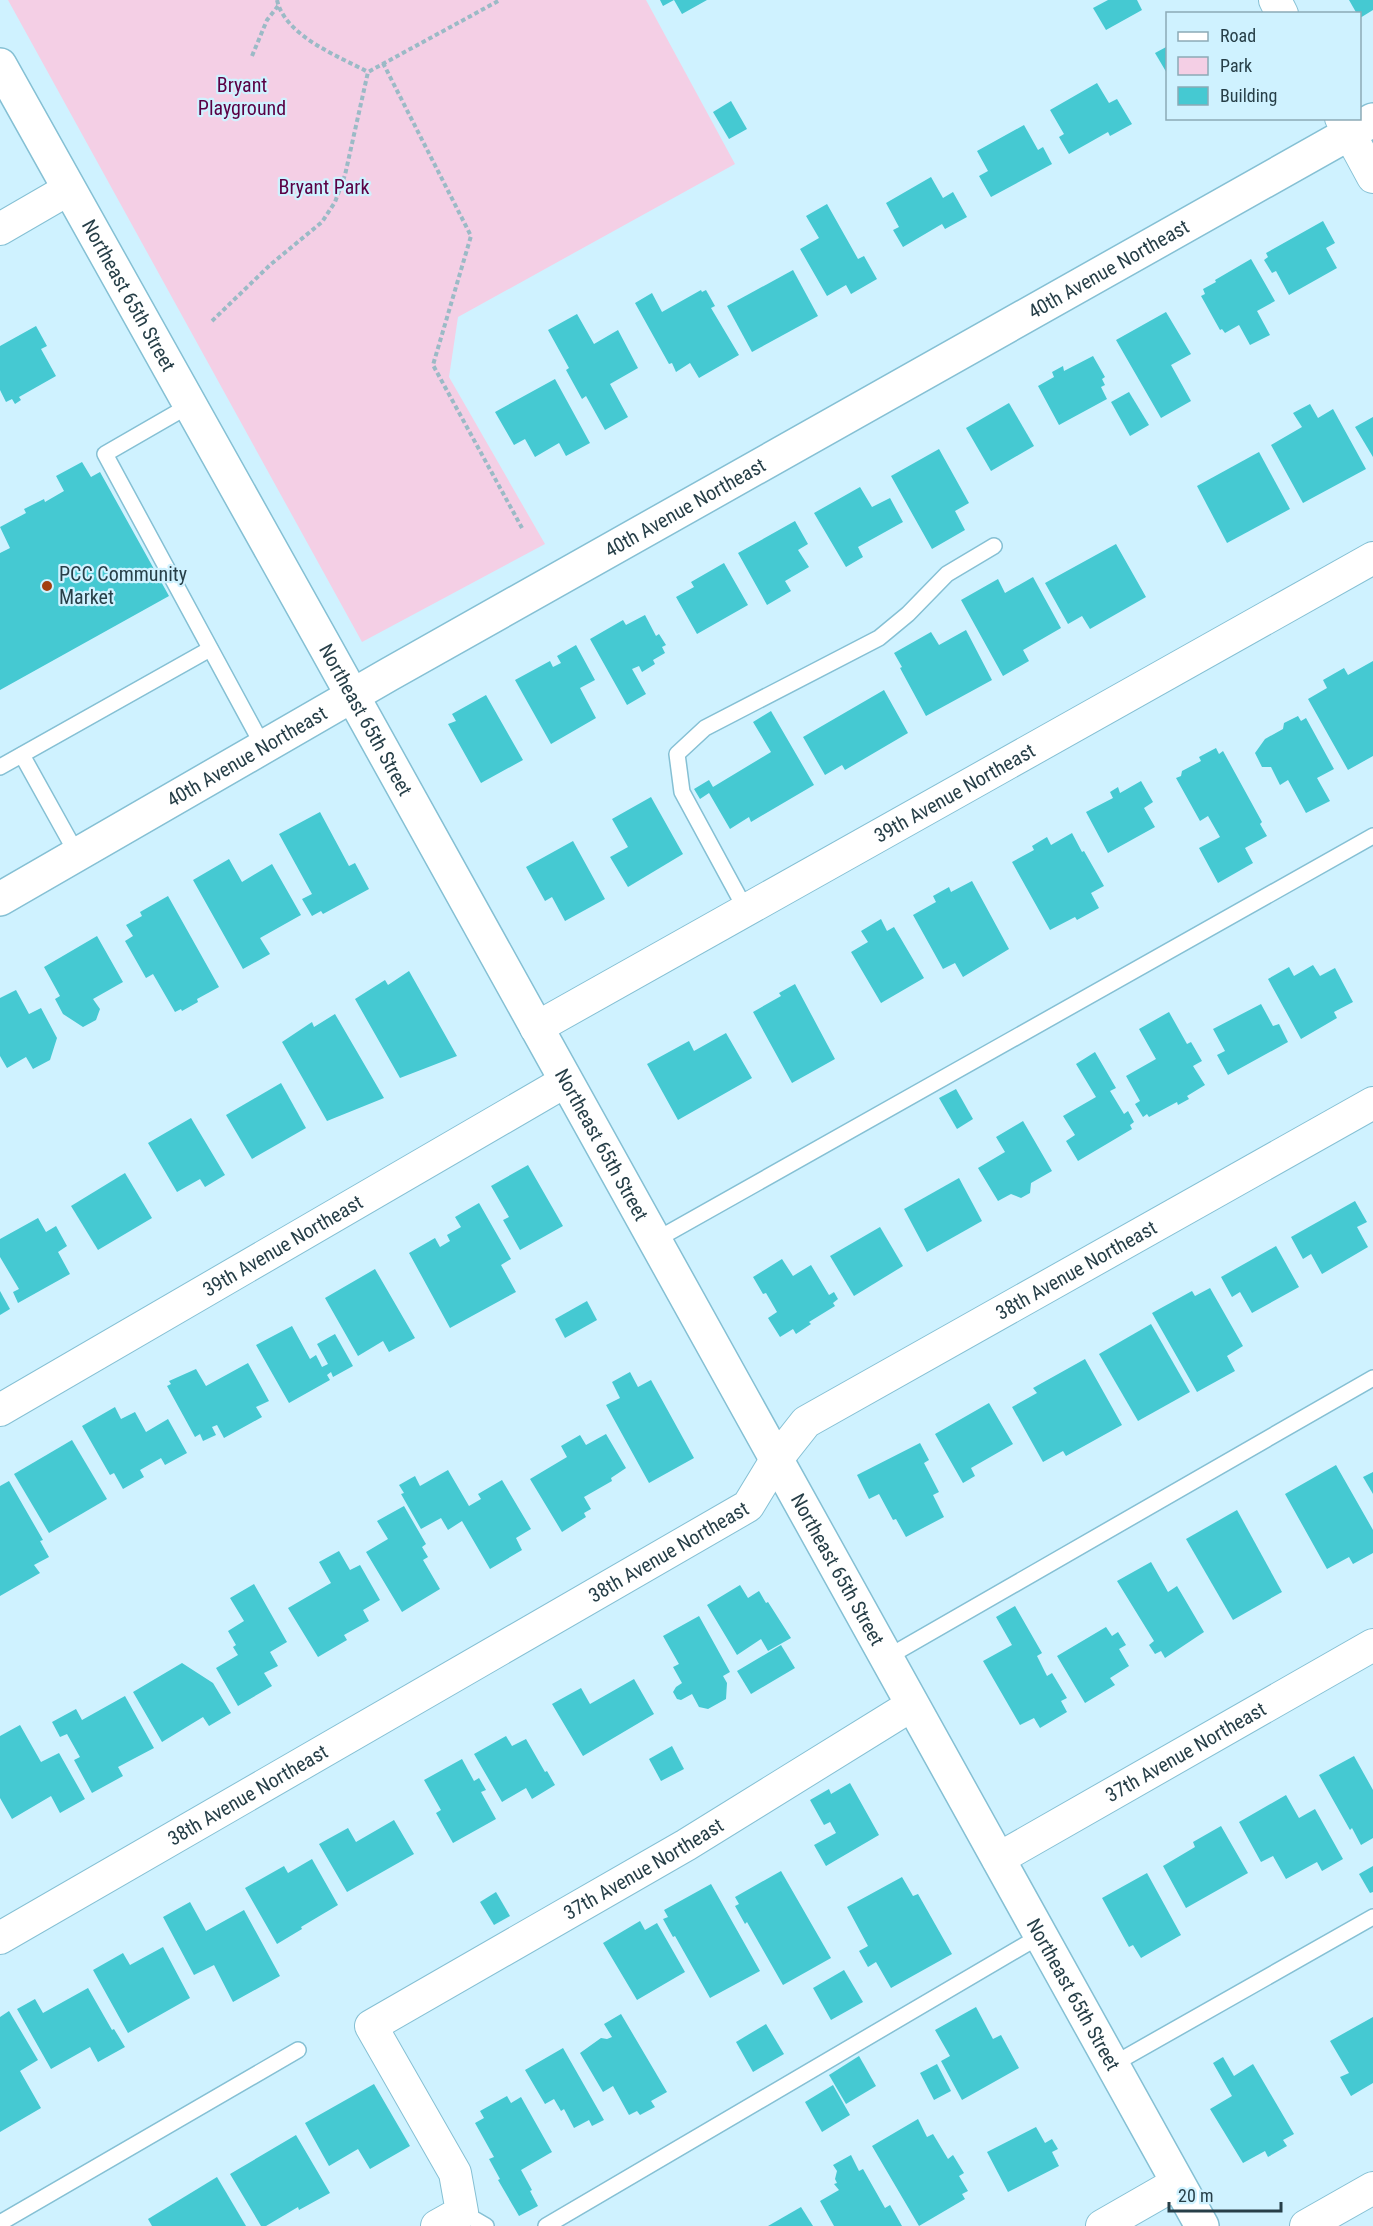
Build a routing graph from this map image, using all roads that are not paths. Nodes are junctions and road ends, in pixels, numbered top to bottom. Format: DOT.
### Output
graph roads {
  1 [pos="0,65"];
  2 [pos="1354,124"];
  3 [pos="1373,177"];
  4 [pos="69,189"];
  5 [pos="0,229"];
  6 [pos="190,405"];
  7 [pos="994,546"];
  8 [pos="1373,558"];
  9 [pos="210,650"];
  10 [pos="352,695"];
  11 [pos="263,746"];
  12 [pos="22,755"];
  13 [pos="0,766"];
  14 [pos="1373,836"];
  15 [pos="77,854"];
  16 [pos="0,899"];
  17 [pos="746,910"];
  18 [pos="536,1028"];
  19 [pos="566,1082"];
  20 [pos="1373,1103"];
  21 [pos="654,1241"];
  22 [pos="1373,1378"];
  23 [pos="0,1410"];
  24 [pos="776,1460"];
  25 [pos="1373,1645"];
  26 [pos="886,1658"];
  27 [pos="912,1705"];
  28 [pos="998,1859"];
  29 [pos="1373,1917"];
  30 [pos="1040,1936"];
  31 [pos="0,1938"];
  32 [pos="298,2050"];
  33 [pos="1112,2065"];
  34 [pos="1178,2182"];
  35 [pos="1373,2188"];
  36 [pos="461,2221"];
  37 [pos="0,2223"];
  38 [pos="546,2226"];
  39 [pos="1102,2226"];
  40 [pos="1202,2226"];
  41 [pos="1306,2226"];
  1 -- 4 [label="main road, Northeast 65th Street"];
  2 -- 3 [label="street"];
  2 -- 10 [label="main road, 40th Avenue Northeast"];
  4 -- 5 [label="street"];
  4 -- 6 [label="main road, Northeast 65th Street"];
  6 -- 9 [label="lane"];
  6 -- 10 [label="main road, Northeast 65th Street"];
  7 -- 17 [label="lane"];
  8 -- 17 [label="street, 39th Avenue Northeast"];
  9 -- 11 [label="lane"];
  9 -- 12 [label="lane"];
  10 -- 11 [label="main road, 40th Avenue Northeast"];
  10 -- 18 [label="main road, Northeast 65th Street"];
  11 -- 15 [label="main road, 40th Avenue Northeast"];
  12 -- 13 [label="lane"];
  12 -- 15 [label="lane"];
  14 -- 21 [label="lane"];
  15 -- 16 [label="main road, 40th Avenue Northeast"];
  17 -- 18 [label="street, 39th Avenue Northeast"];
  18 -- 19 [label="main road, Northeast 65th Street"];
  19 -- 21 [label="main road, Northeast 65th Street"];
  19 -- 23 [label="street, 39th Avenue Northeast"];
  20 -- 24 [label="street, 38th Avenue Northeast"];
  21 -- 24 [label="main road, Northeast 65th Street"];
  22 -- 26 [label="lane"];
  24 -- 26 [label="main road, Northeast 65th Street"];
  24 -- 31 [label="street, 38th Avenue Northeast"];
  25 -- 28 [label="street, 37th Avenue Northeast"];
  26 -- 27 [label="main road, Northeast 65th Street"];
  27 -- 28 [label="main road, Northeast 65th Street"];
  27 -- 36 [label="street, 37th Avenue Northeast"];
  28 -- 30 [label="main road, Northeast 65th Street"];
  29 -- 33 [label="lane"];
  30 -- 33 [label="main road, Northeast 65th Street"];
  30 -- 38 [label="lane"];
  32 -- 37 [label="lane"];
  33 -- 34 [label="main road, Northeast 65th Street"];
  34 -- 39 [label="street"];
  34 -- 40 [label="main road, Northeast 65th Street"];
  35 -- 41 [label="street"];
}
